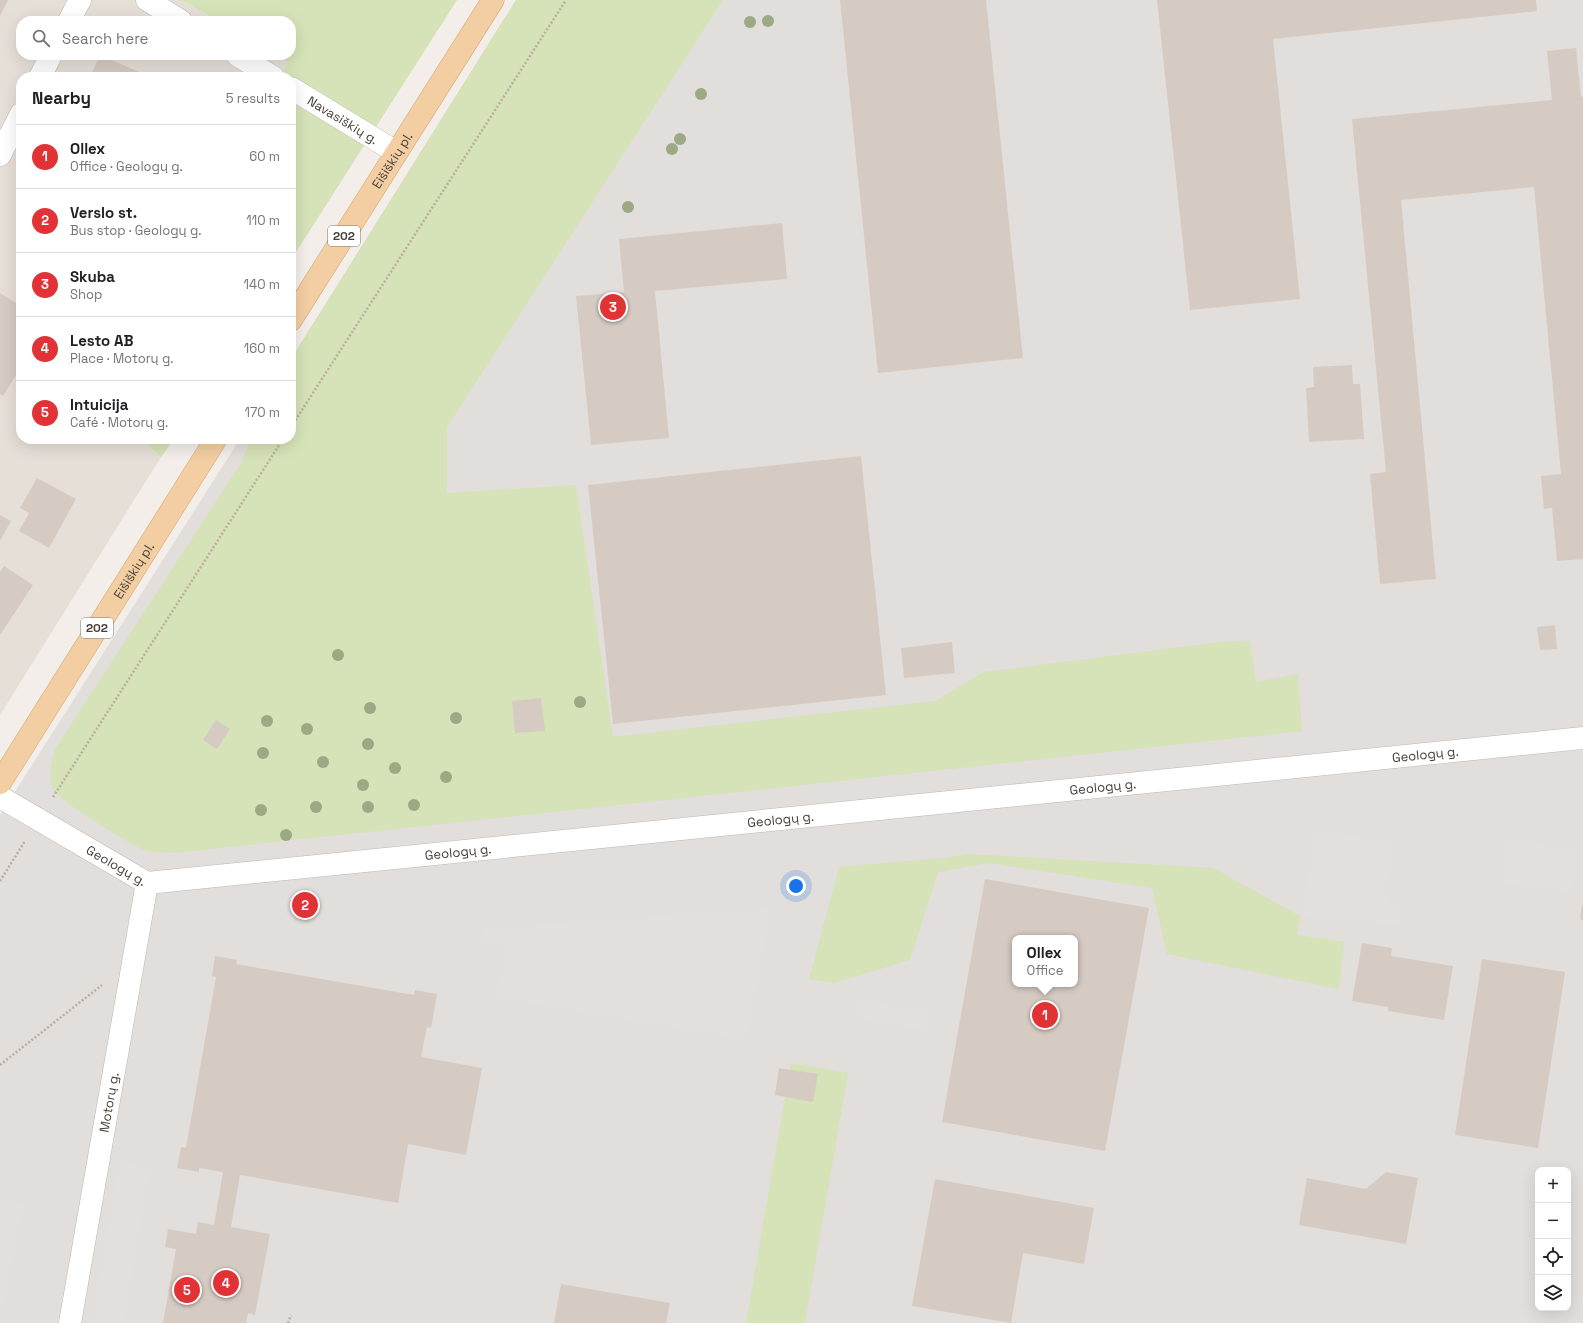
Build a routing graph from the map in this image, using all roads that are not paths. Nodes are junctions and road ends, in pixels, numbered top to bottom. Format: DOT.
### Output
graph roads {
  1 [pos="80,0"];
  2 [pos="147,0"];
  3 [pos="493,0"];
  4 [pos="72,16"];
  5 [pos="173,16"];
  6 [pos="48,60"];
  7 [pos="245,60"];
  8 [pos="42,72"];
  9 [pos="265,72"];
  10 [pos="296,91"];
  11 [pos="16,124"];
  12 [pos="396,152"];
  13 [pos="0,155"];
  14 [pos="296,312"];
  15 [pos="213,444"];
  16 [pos="1583,738"];
  17 [pos="0,783"];
  18 [pos="0,797"];
  19 [pos="147,883"];
  20 [pos="70,1323"];
  1 -- 4 [label="street"];
  2 -- 5 [label="street"];
  3 -- 12 [label="main road, Eišiškių pl. / 202"];
  6 -- 8 [label="street"];
  7 -- 9 [label="street"];
  10 -- 12 [label="street, Navasiškių g."];
  11 -- 13 [label="street"];
  12 -- 14 [label="main road, Eišiškių pl. / 202"];
  15 -- 17 [label="main road, Eišiškių pl. / 202"];
  16 -- 19 [label="street, Geologų g."];
  18 -- 19 [label="street, Geologų g."];
  19 -- 20 [label="street, Motorų g."];
}
